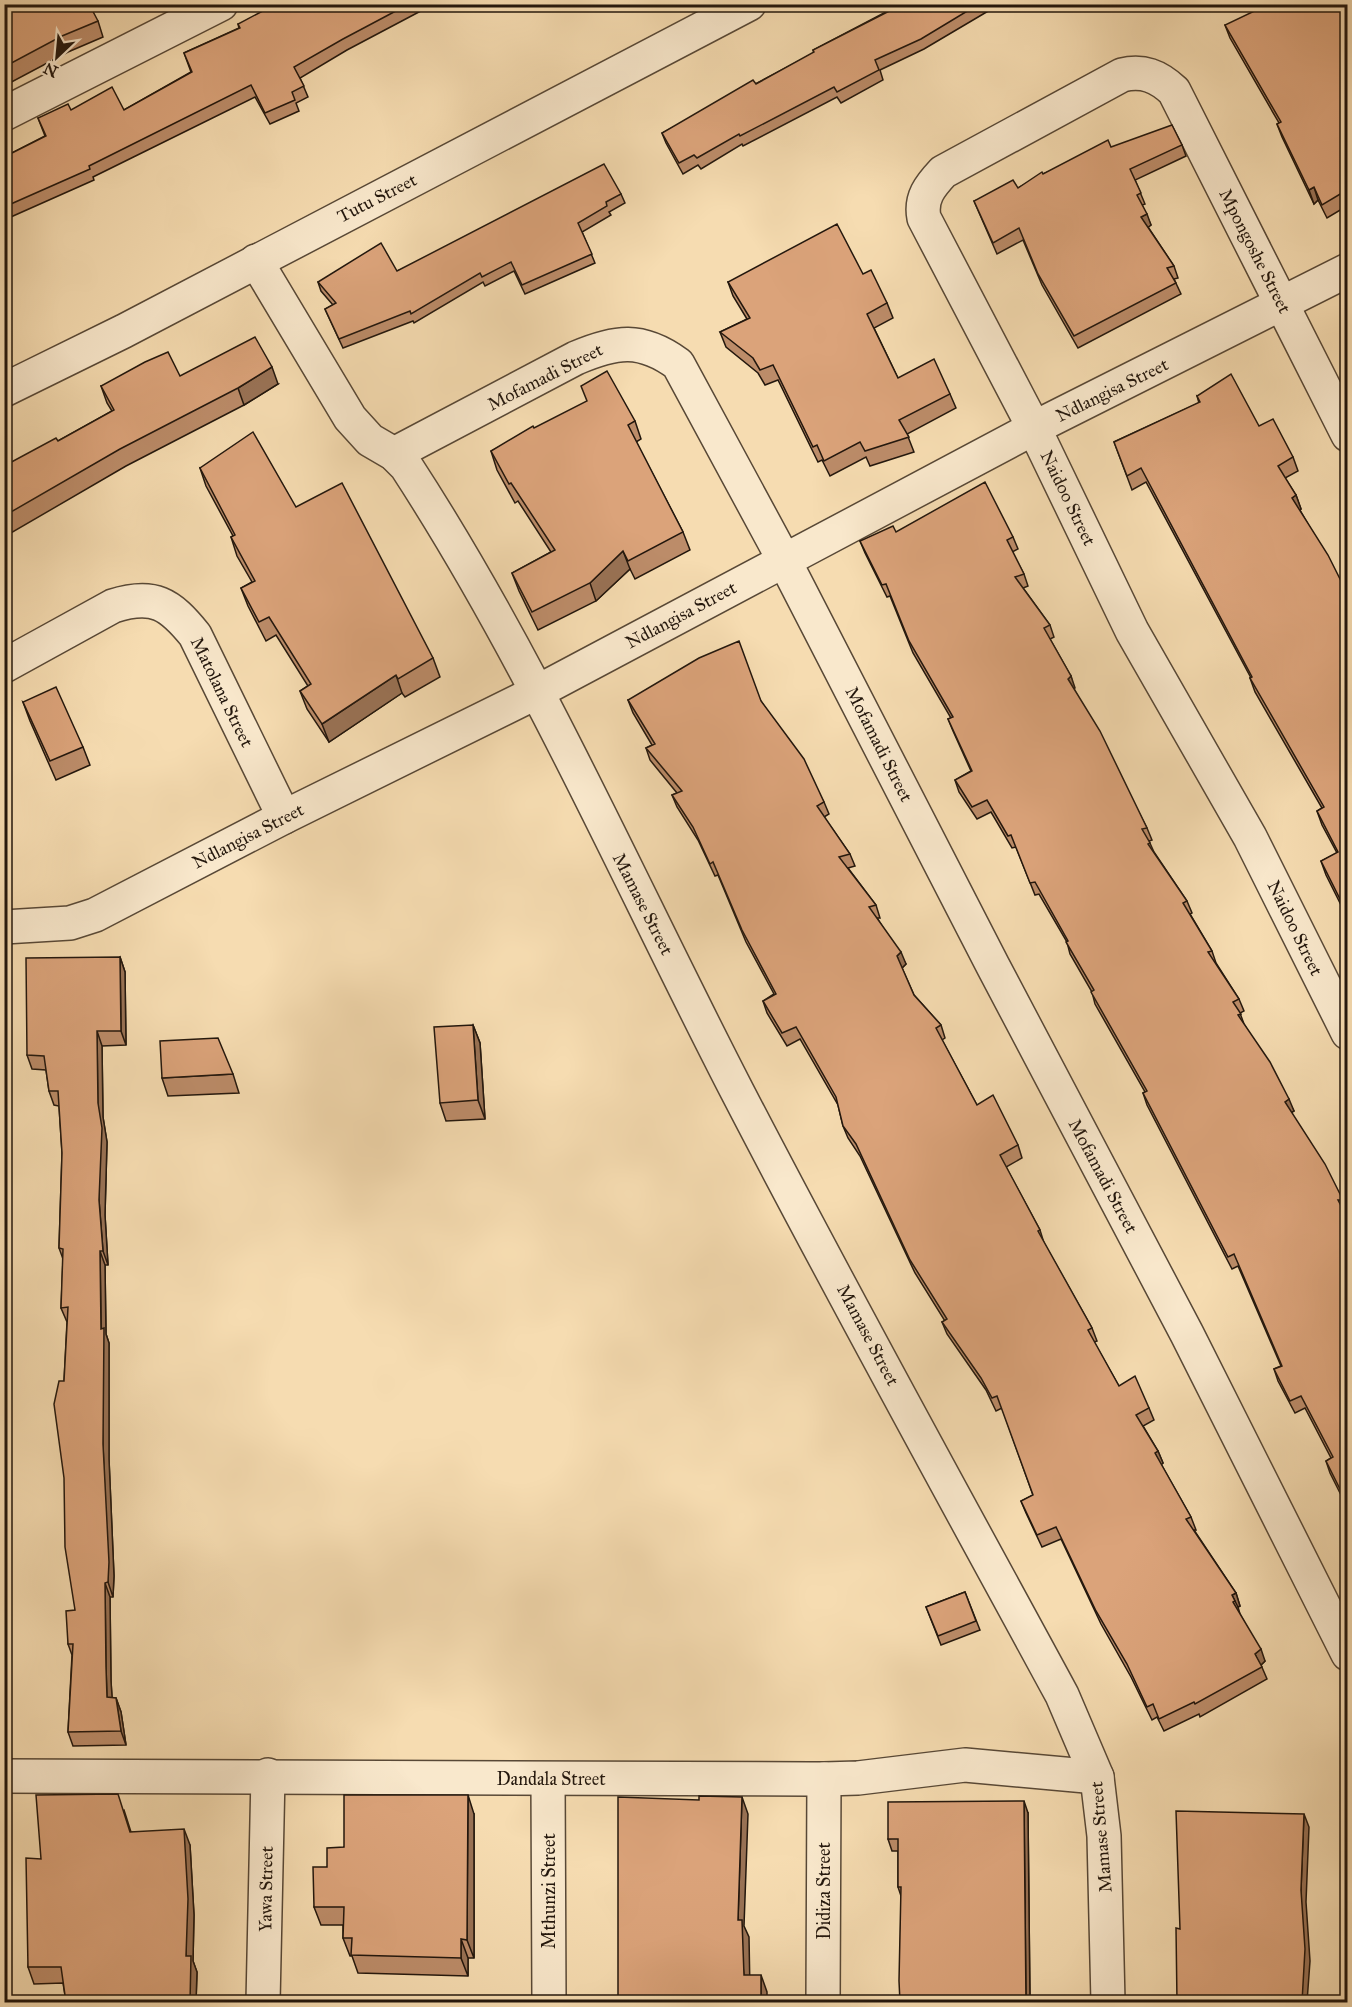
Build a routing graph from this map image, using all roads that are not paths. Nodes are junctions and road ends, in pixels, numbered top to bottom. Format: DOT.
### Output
graph roads {
  1 [pos="221,4"];
  2 [pos="750,4"];
  3 [pos="180,13"];
  4 [pos="1153,76"];
  5 [pos="4,114"];
  6 [pos="256,261"];
  7 [pos="1347,270"];
  8 [pos="1282,306"];
  9 [pos="4,390"];
  10 [pos="1034,428"];
  11 [pos="1347,435"];
  12 [pos="394,454"];
  13 [pos="784,560"];
  14 [pos="4,666"];
  15 [pos="537,692"];
  16 [pos="284,817"];
  17 [pos="4,927"];
  18 [pos="1347,1033"];
  19 [pos="1347,1654"];
  20 [pos="268,1775"];
  21 [pos="4,1776"];
  22 [pos="1097,1777"];
  23 [pos="824,1779"];
  24 [pos="548,1780"];
  25 [pos="263,2002"];
  26 [pos="549,2002"];
  27 [pos="823,2002"];
  28 [pos="1108,2002"];
  1 -- 3 [label="street"];
  2 -- 6 [label="street, Tutu Street"];
  3 -- 5 [label="street"];
  4 -- 8 [label="street, Mpongoshe Street"];
  4 -- 10 [label="street, Naidoo Street"];
  6 -- 9 [label="street, Tutu Street"];
  6 -- 12 [label="street"];
  7 -- 8 [label="street, Ndlangisa Street"];
  8 -- 10 [label="street, Ndlangisa Street"];
  8 -- 11 [label="street, Mpongoshe Street"];
  10 -- 13 [label="street, Ndlangisa Street"];
  10 -- 18 [label="street, Naidoo Street"];
  12 -- 13 [label="street, Mofamadi Street"];
  12 -- 15 [label="street"];
  13 -- 15 [label="street, Ndlangisa Street"];
  13 -- 19 [label="street, Mofamadi Street"];
  14 -- 16 [label="street, Matolana Street"];
  15 -- 16 [label="street, Ndlangisa Street"];
  15 -- 22 [label="street, Mamase Street"];
  16 -- 17 [label="street, Ndlangisa Street"];
  20 -- 21 [label="street, Dandala Street"];
  20 -- 24 [label="street, Dandala Street"];
  20 -- 25 [label="street, Yawa Street"];
  22 -- 23 [label="street, Dandala Street"];
  22 -- 28 [label="street, Mamase Street"];
  23 -- 24 [label="street, Dandala Street"];
  23 -- 27 [label="street, Didiza Street"];
  24 -- 26 [label="street, Mthunzi Street"];
}
